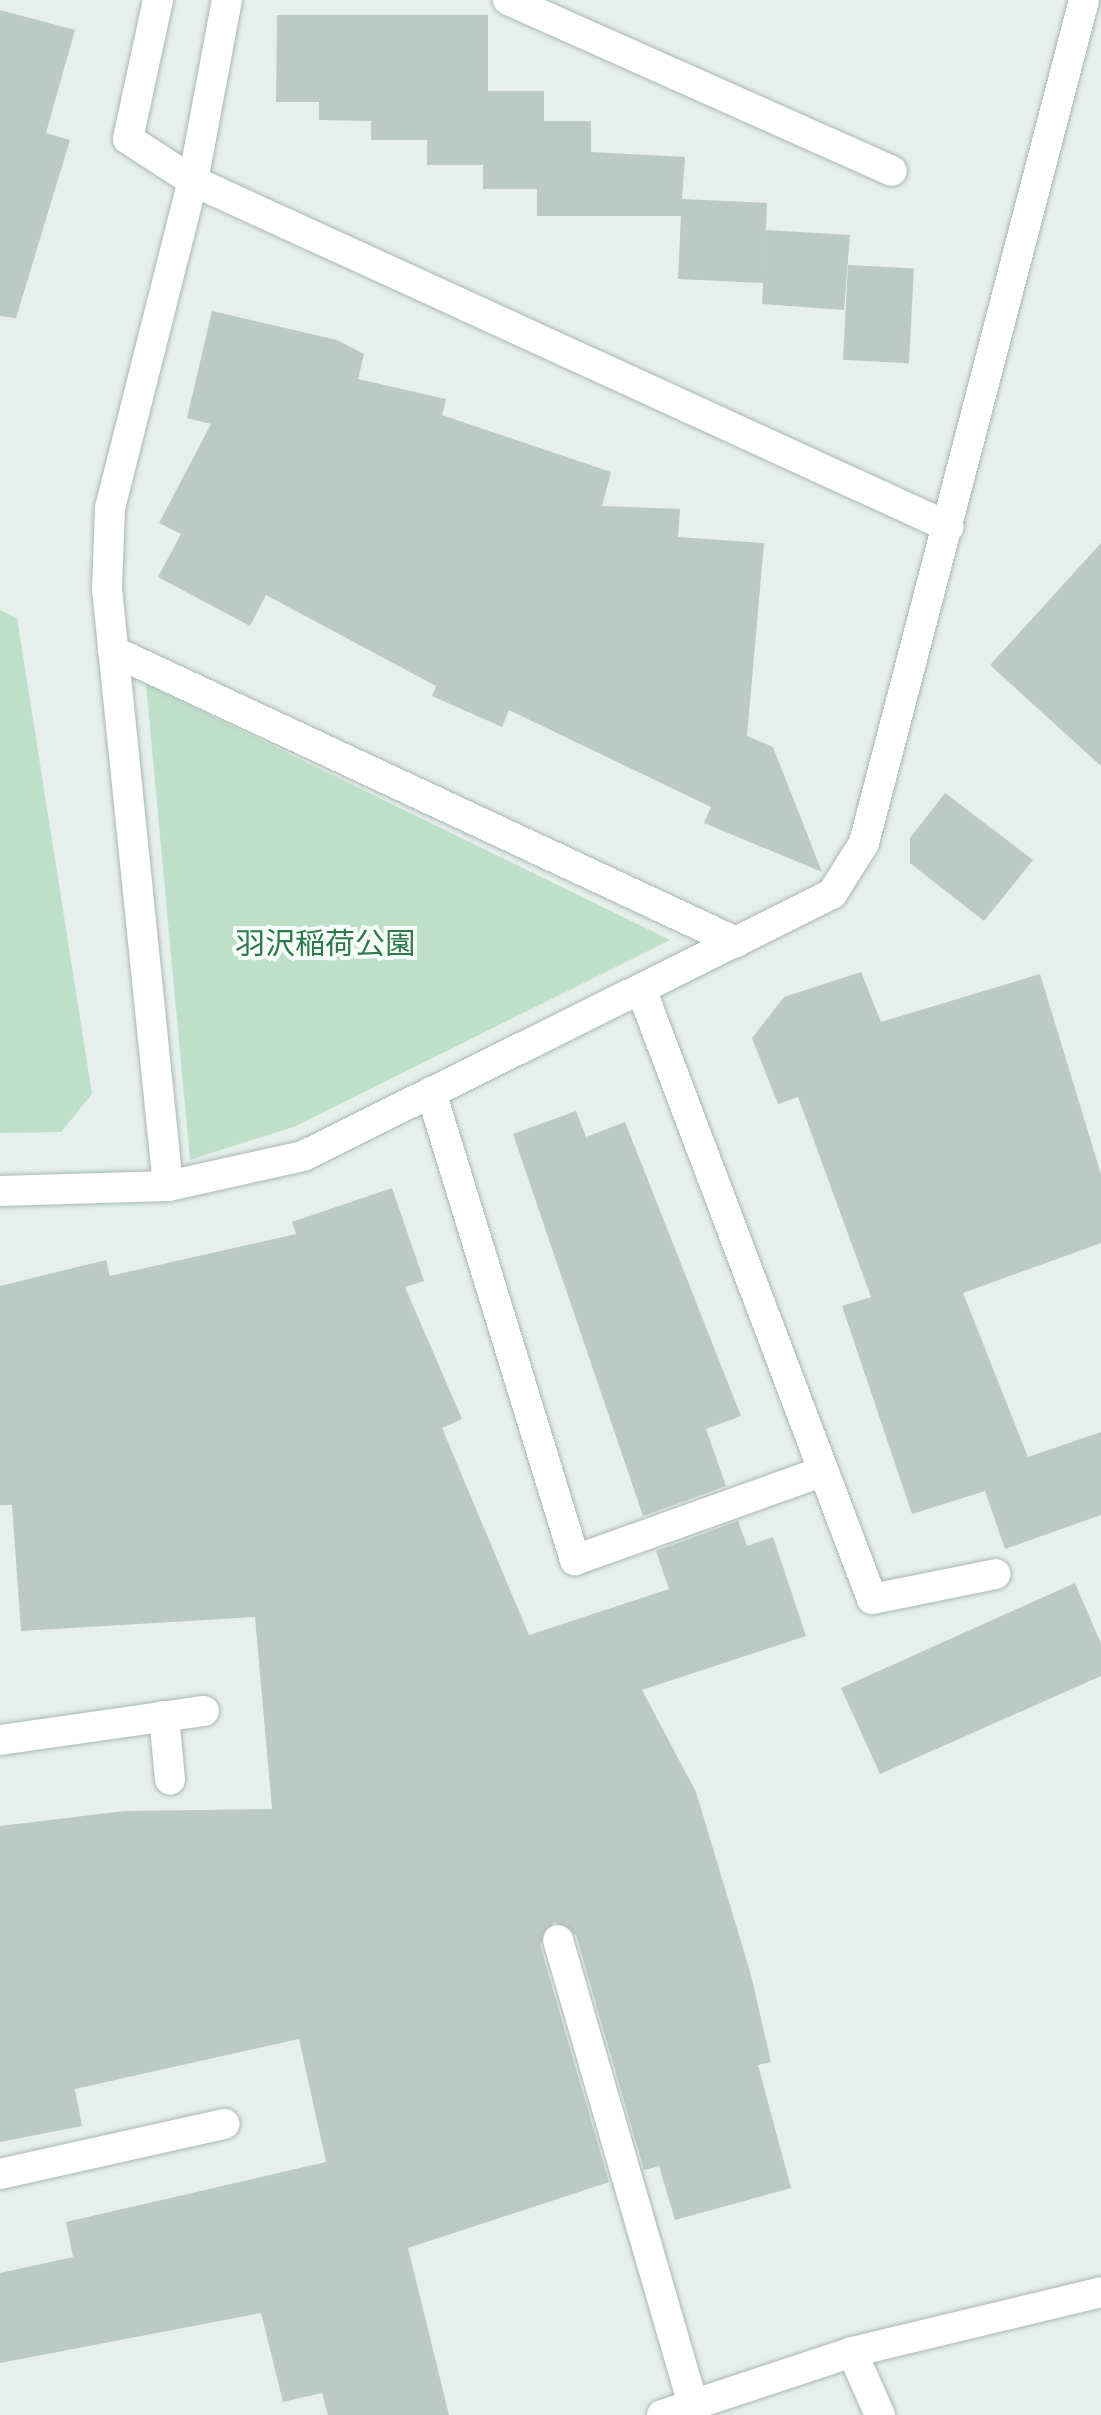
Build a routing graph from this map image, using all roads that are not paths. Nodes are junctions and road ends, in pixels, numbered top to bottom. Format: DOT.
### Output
graph roads {
  1 [pos="158,0"];
  2 [pos="227,0"];
  3 [pos="508,0"];
  4 [pos="1084,0"];
  5 [pos="1101,9"];
  6 [pos="892,172"];
  7 [pos="193,181"];
  8 [pos="948,527"];
  9 [pos="114,652"];
  10 [pos="736,942"];
  11 [pos="642,989"];
  12 [pos="431,1092"];
  13 [pos="168,1186"];
  14 [pos="0,1191"];
  15 [pos="823,1470"];
  16 [pos="996,1574"];
  17 [pos="204,1710"];
  18 [pos="164,1716"];
  19 [pos="0,1740"];
  20 [pos="170,1780"];
  21 [pos="558,1940"];
  22 [pos="224,2124"];
  23 [pos="0,2174"];
  24 [pos="1101,2292"];
  25 [pos="852,2352"];
  26 [pos="692,2402"];
  27 [pos="662,2415"];
  28 [pos="880,2415"];
  1 -- 7 [label="street"];
  2 -- 7 [label="street"];
  3 -- 6 [label="street"];
  4 -- 5 [label="street"];
  4 -- 8 [label="street"];
  7 -- 8 [label="street"];
  7 -- 9 [label="street"];
  8 -- 10 [label="street"];
  9 -- 10 [label="street"];
  9 -- 13 [label="street"];
  10 -- 11 [label="street"];
  11 -- 12 [label="street"];
  11 -- 15 [label="street"];
  12 -- 13 [label="street"];
  12 -- 15 [label="street"];
  13 -- 14 [label="street"];
  15 -- 16 [label="street"];
  17 -- 18 [label="street"];
  18 -- 19 [label="street"];
  18 -- 20 [label="street"];
  21 -- 26 [label="street"];
  22 -- 23 [label="street"];
  24 -- 25 [label="street"];
  25 -- 26 [label="street"];
  25 -- 28 [label="street"];
  26 -- 27 [label="street"];
}
